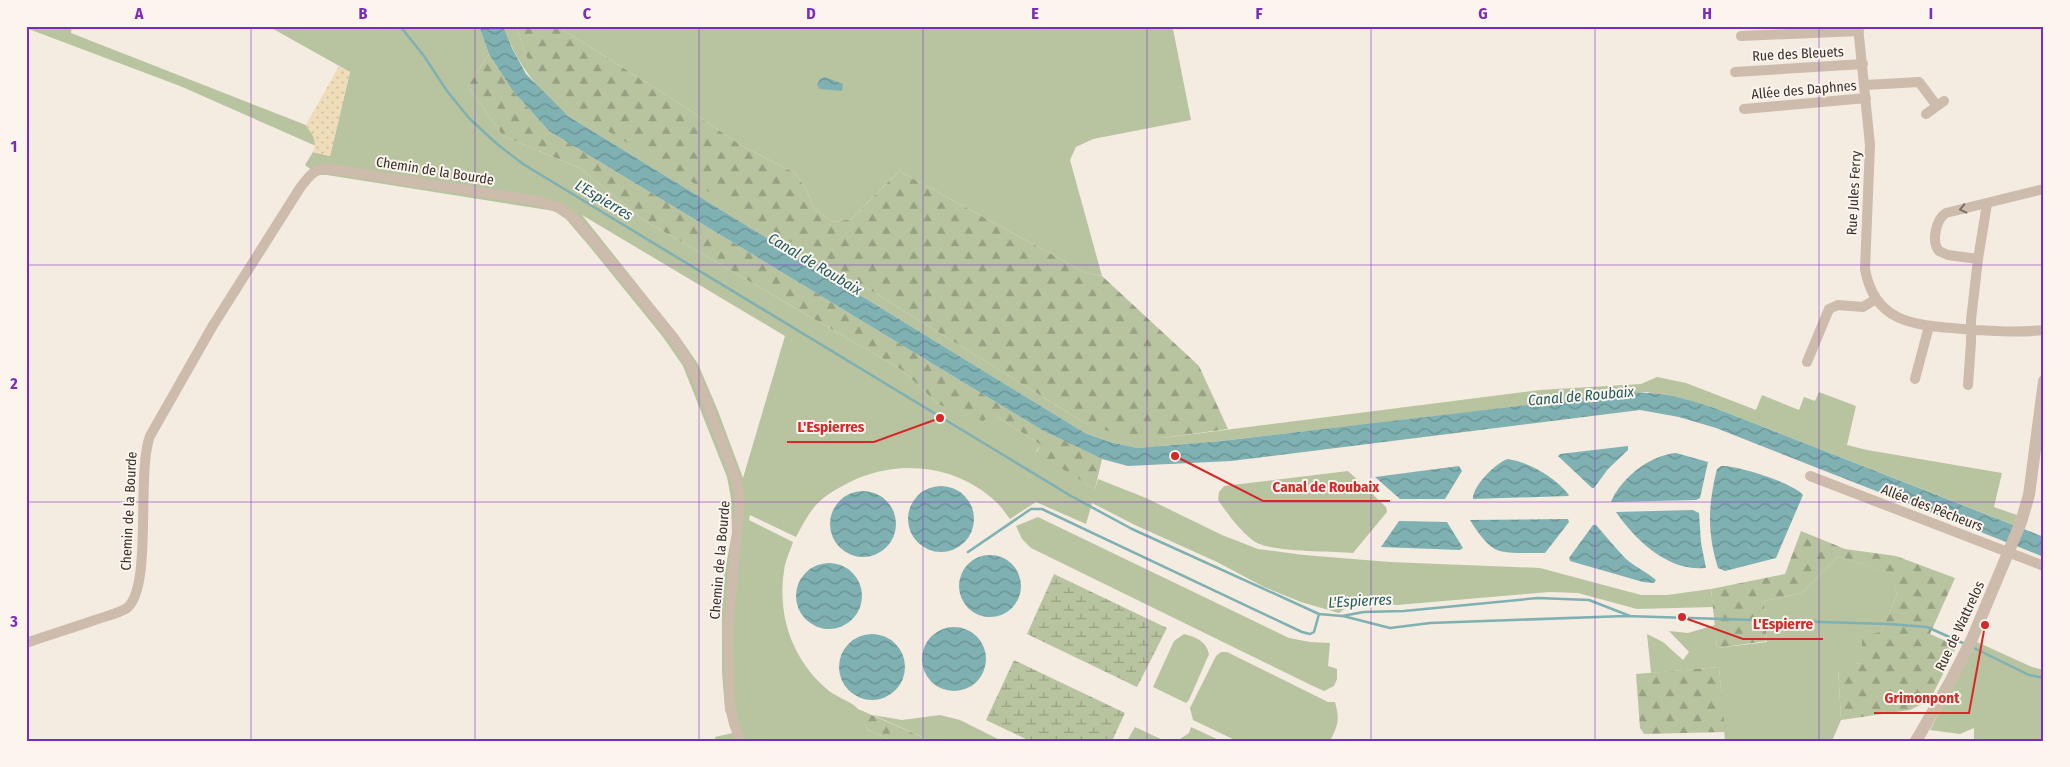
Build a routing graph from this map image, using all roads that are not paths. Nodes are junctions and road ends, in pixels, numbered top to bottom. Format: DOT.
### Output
graph roads {
  1 [pos="1858,29"];
  2 [pos="1741,36"];
  3 [pos="1863,64"];
  4 [pos="1735,72"];
  5 [pos="1864,86"];
  6 [pos="1866,98"];
  7 [pos="1744,109"];
  8 [pos="1926,114"];
  9 [pos="2044,189"];
  10 [pos="1987,204"];
  11 [pos="1978,259"];
  12 [pos="1876,299"];
  13 [pos="1929,326"];
  14 [pos="1971,329"];
  15 [pos="2044,330"];
  16 [pos="1807,362"];
  17 [pos="1915,379"];
  18 [pos="2044,381"];
  19 [pos="1968,385"];
  20 [pos="1810,476"];
  21 [pos="2010,551"];
  22 [pos="2044,566"];
  23 [pos="26,643"];
  24 [pos="740,738"];
  25 [pos="1916,741"];
  1 -- 2 [label="street"];
  1 -- 3 [label="street, Rue Jules Ferry"];
  3 -- 4 [label="street, Rue des Bleuets"];
  3 -- 5 [label="street, Rue Jules Ferry"];
  5 -- 6 [label="street, Rue Jules Ferry"];
  5 -- 8 [label="street"];
  6 -- 7 [label="street, Allée des Daphnes"];
  6 -- 12 [label="street, Rue Jules Ferry"];
  9 -- 10 [label="street"];
  10 -- 11 [label="street"];
  10 -- 11 [label="street, one-way"];
  11 -- 14 [label="street"];
  12 -- 13 [label="street, Rue Jules Ferry"];
  12 -- 16 [label="street"];
  13 -- 14 [label="street, Rue Jules Ferry"];
  13 -- 17 [label="street"];
  14 -- 15 [label="street, Rue Jules Ferry"];
  14 -- 19 [label="street"];
  18 -- 21 [label="street, Rue de Wattrelos"];
  20 -- 21 [label="street, Allée des Pêcheurs"];
  21 -- 22 [label="street, Allée des Pêcheurs"];
  21 -- 25 [label="street, Rue de Wattrelos"];
  23 -- 24 [label="street, Chemin de la Bourde"];
}
